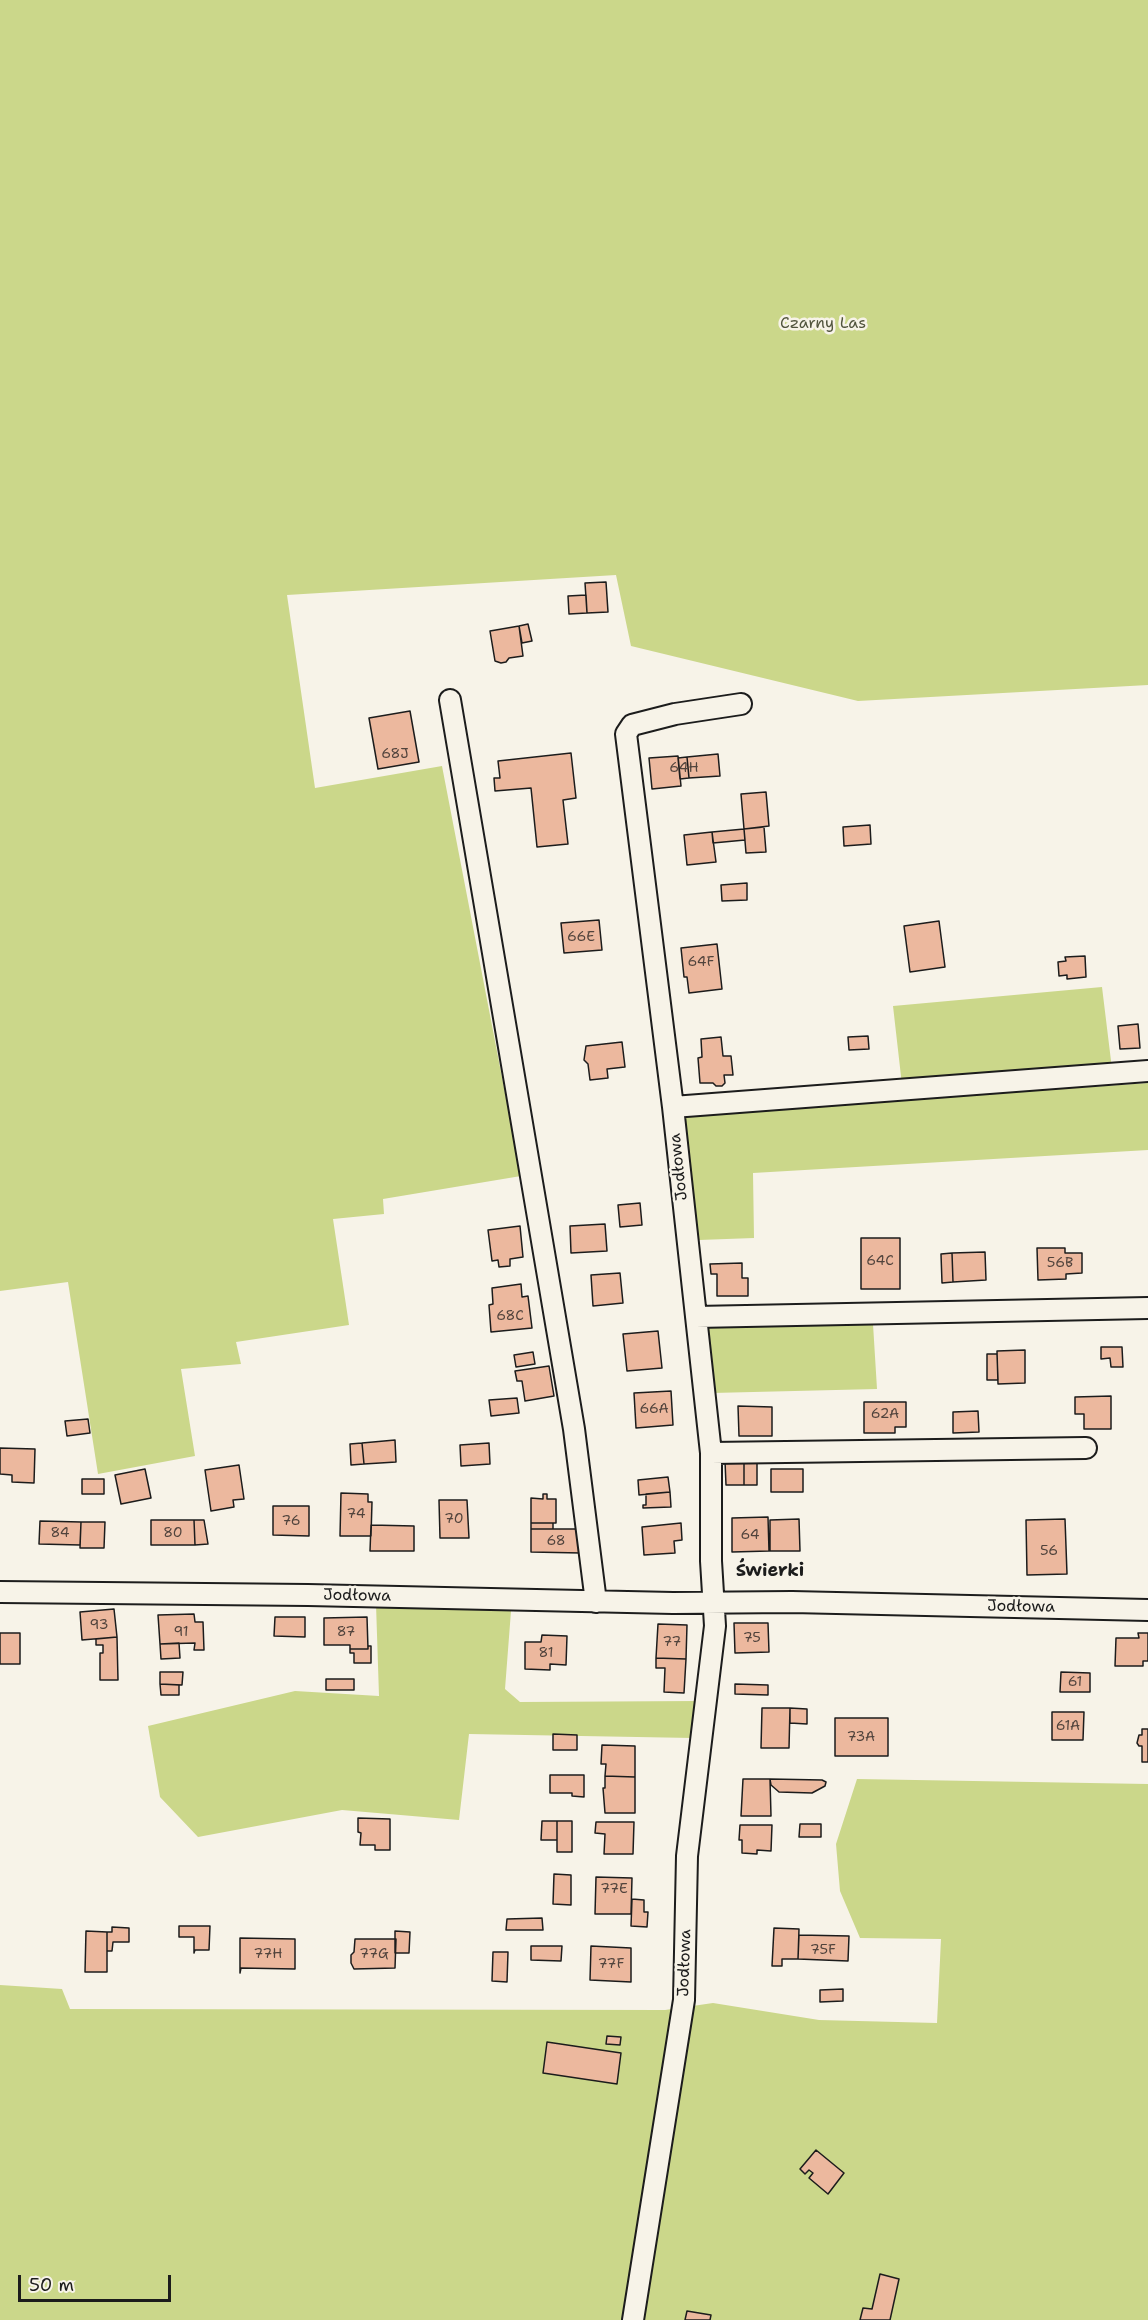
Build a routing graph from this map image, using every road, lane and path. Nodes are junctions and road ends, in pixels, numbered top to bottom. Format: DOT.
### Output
graph roads {
  1 [pos="450,700"];
  2 [pos="741,704"];
  3 [pos="1148,1071"];
  4 [pos="673,1107"];
  5 [pos="1148,1308"];
  6 [pos="696,1317"];
  7 [pos="1086,1448"];
  8 [pos="711,1454"];
  9 [pos="0,1592"];
  10 [pos="596,1602"];
  11 [pos="714,1603"];
  12 [pos="1148,1610"];
  13 [pos="633,2320"];
  1 -- 10 [label="street"];
  2 -- 4 [label="street, Jodłowa"];
  3 -- 4 [label="street"];
  4 -- 6 [label="street, Jodłowa"];
  5 -- 6 [label="street"];
  6 -- 8 [label="street, Jodłowa"];
  7 -- 8 [label="street"];
  8 -- 11 [label="street, Jodłowa"];
  9 -- 10 [label="street, Jodłowa"];
  10 -- 11 [label="street, Jodłowa"];
  11 -- 12 [label="street, Jodłowa"];
  11 -- 13 [label="street, Jodłowa"];
}
